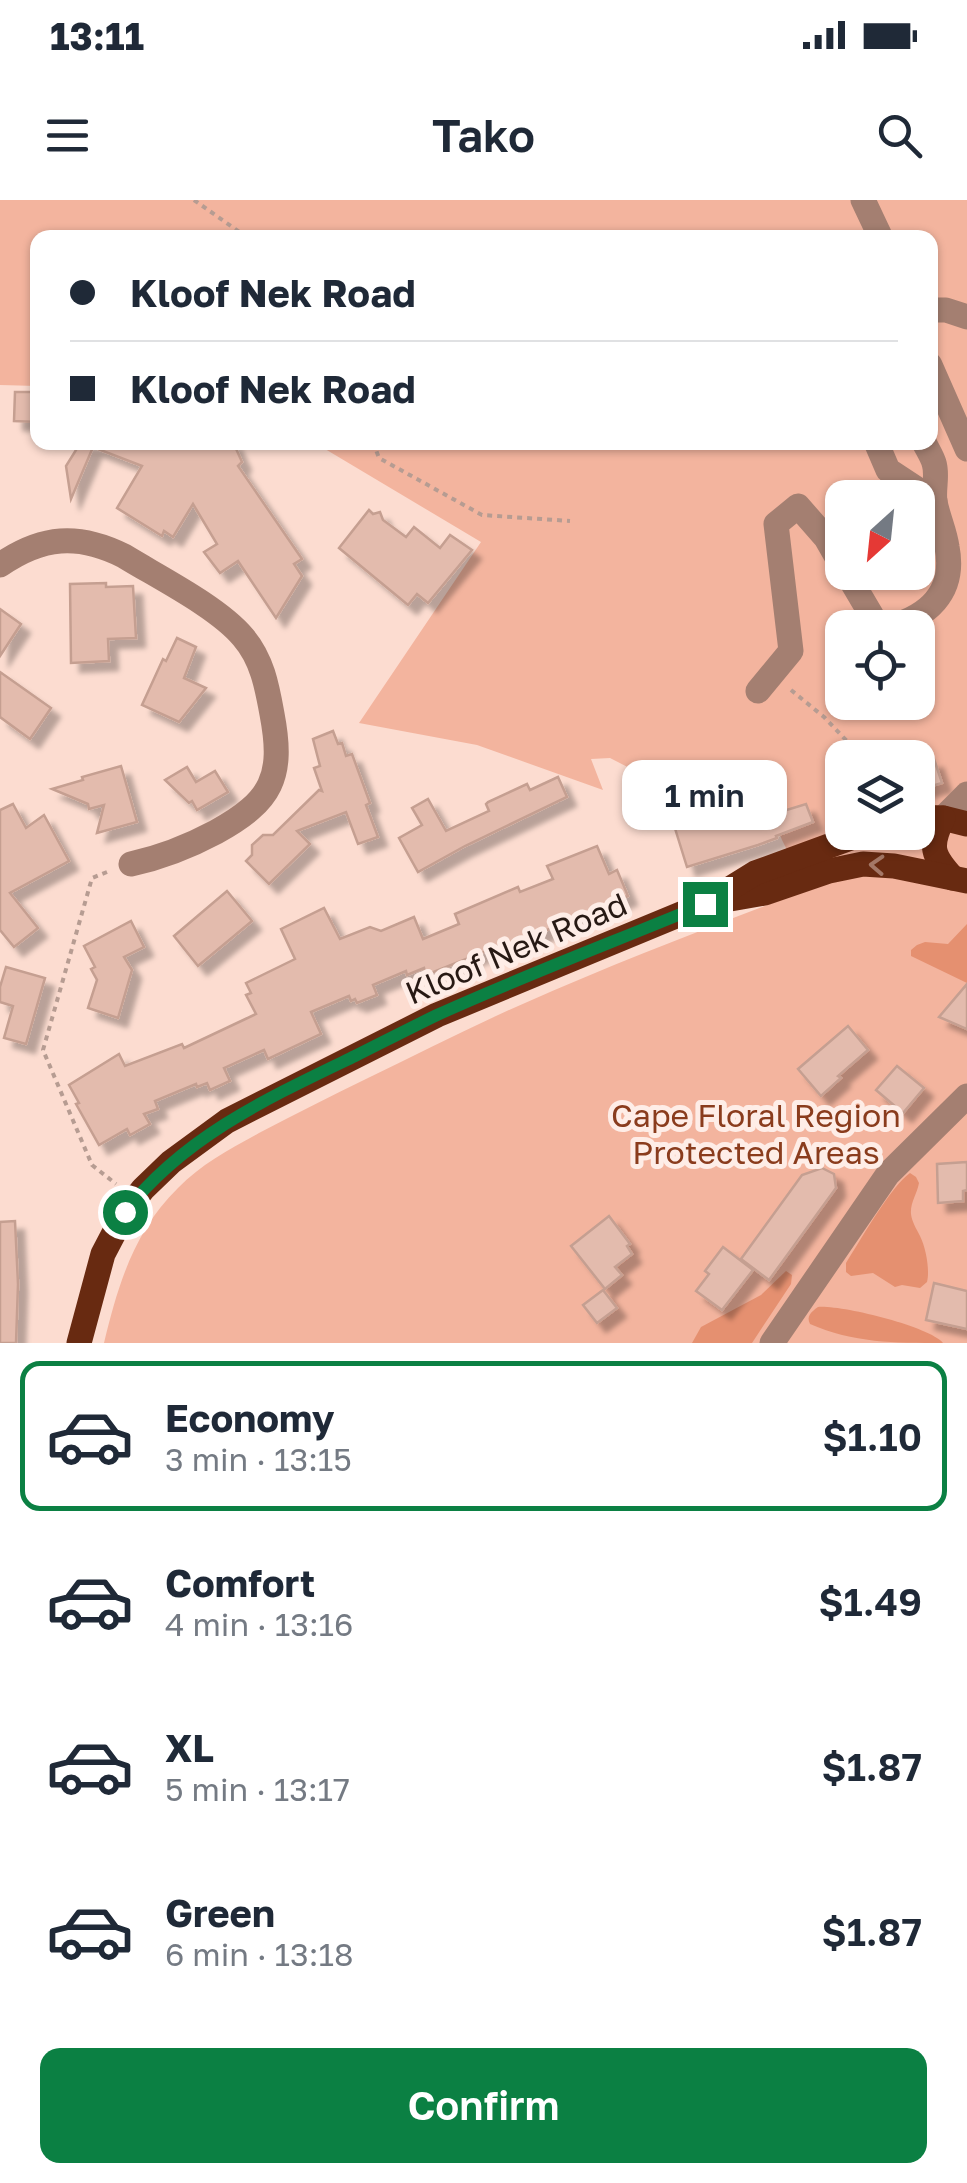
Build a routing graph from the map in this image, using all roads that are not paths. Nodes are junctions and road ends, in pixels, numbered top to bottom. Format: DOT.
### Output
graph roads {
  1 [pos="863,200"];
  2 [pos="877,230"];
  3 [pos="938,310"];
  4 [pos="967,317"];
  5 [pos="938,383"];
  6 [pos="967,449"];
  7 [pos="911,450"];
  8 [pos="925,450"];
  9 [pos="880,452"];
  10 [pos="903,480"];
  11 [pos="935,480"];
  12 [pos="935,501"];
  13 [pos="825,537"];
  14 [pos="0,566"];
  15 [pos="925,610"];
  16 [pos="764,683"];
  17 [pos="967,794"];
  18 [pos="942,820"];
  19 [pos="825,848"];
  20 [pos="131,864"];
  21 [pos="960,880"];
  22 [pos="705,904"];
  23 [pos="967,1096"];
  24 [pos="79,1343"];
  25 [pos="772,1343"];
  1 -- 2 [label="street"];
  3 -- 4 [label="street"];
  5 -- 6 [label="street"];
  7 -- 9 [label="street"];
  8 -- 11 [label="street"];
  9 -- 10 [label="street"];
  12 -- 15 [label="street"];
  13 -- 16 [label="street"];
  14 -- 20 [label="street"];
  17 -- 18 [label="street"];
  18 -- 21 [label="main road"];
  19 -- 22 [label="main road, Kloof Nek Road"];
  21 -- 22 [label="main road, Kloof Nek Road, one-way"];
  22 -- 24 [label="main road, Kloof Nek Road"];
  23 -- 25 [label="street"];
}
